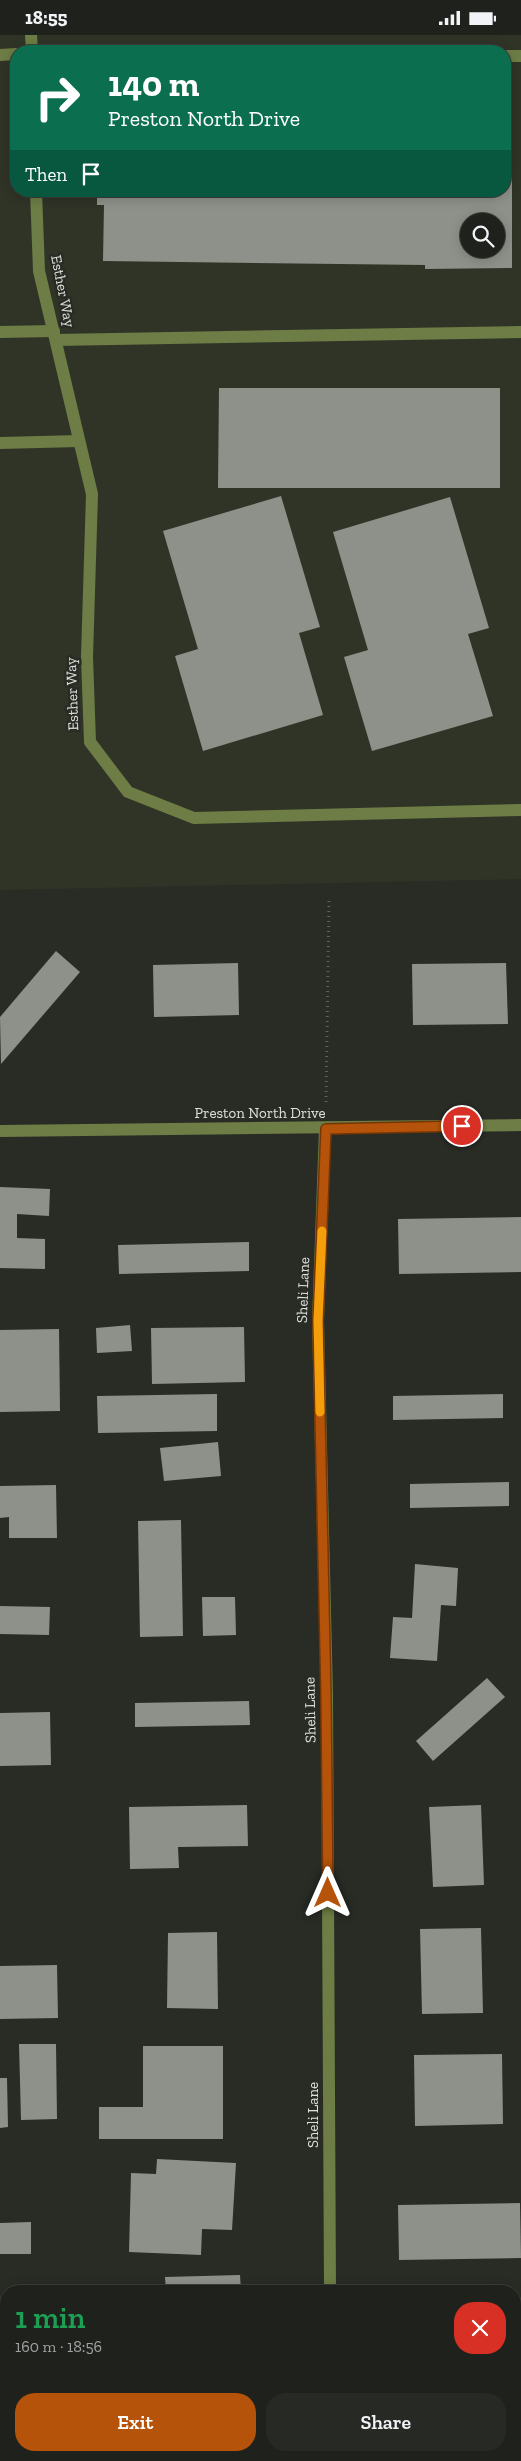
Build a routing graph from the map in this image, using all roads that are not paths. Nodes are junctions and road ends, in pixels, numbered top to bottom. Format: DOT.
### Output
graph roads {
  1 [pos="36,197"];
  2 [pos="0,332"];
  3 [pos="521,332"];
  4 [pos="55,336"];
  5 [pos="79,441"];
  6 [pos="0,443"];
  7 [pos="521,810"];
  8 [pos="521,1125"];
  9 [pos="326,1129"];
  10 [pos="0,1131"];
  11 [pos="330,2285"];
  1 -- 4 [label="street, Esther Way"];
  2 -- 4 [label="street"];
  3 -- 4 [label="street"];
  4 -- 5 [label="street, Esther Way"];
  5 -- 6 [label="street"];
  5 -- 7 [label="street, Esther Way"];
  8 -- 9 [label="street, Preston North Drive"];
  9 -- 10 [label="street, Preston North Drive"];
  9 -- 11 [label="street, Sheli Lane"];
}
